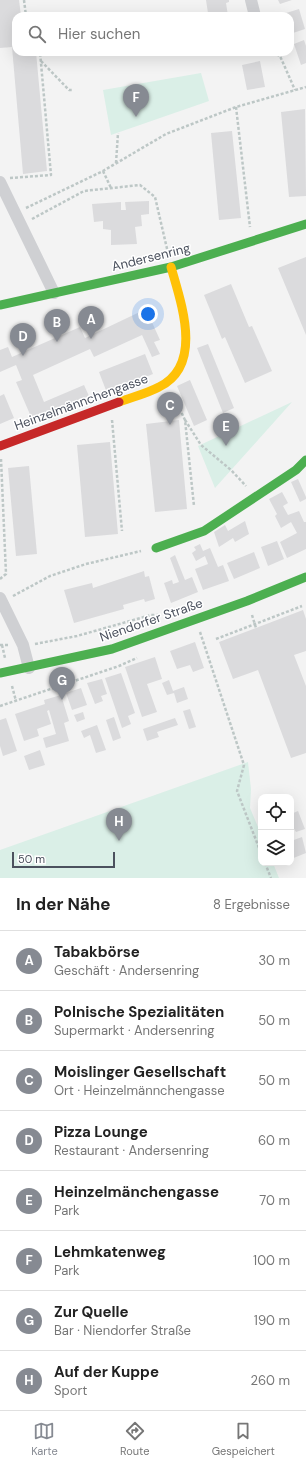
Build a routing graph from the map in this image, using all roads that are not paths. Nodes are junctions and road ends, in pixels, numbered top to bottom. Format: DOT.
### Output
graph roads {
  1 [pos="251,0"];
  2 [pos="254,12"];
  3 [pos="4,180"];
  4 [pos="306,224"];
  5 [pos="172,267"];
  6 [pos="54,293"];
  7 [pos="0,305"];
  8 [pos="0,445"];
  9 [pos="306,460"];
  10 [pos="156,548"];
  11 [pos="306,577"];
  12 [pos="1,599"];
  13 [pos="29,668"];
  14 [pos="0,673"];
  1 -- 2 [label="street"];
  3 -- 6 [label="street"];
  4 -- 5 [label="street, Andersenring"];
  5 -- 6 [label="street, Andersenring"];
  5 -- 8 [label="street, Heinzelmännchengasse"];
  6 -- 7 [label="street, Andersenring"];
  9 -- 10 [label="street"];
  11 -- 13 [label="street, Niendorfer Straße"];
  12 -- 13 [label="street"];
  13 -- 14 [label="street, Niendorfer Straße"];
}
